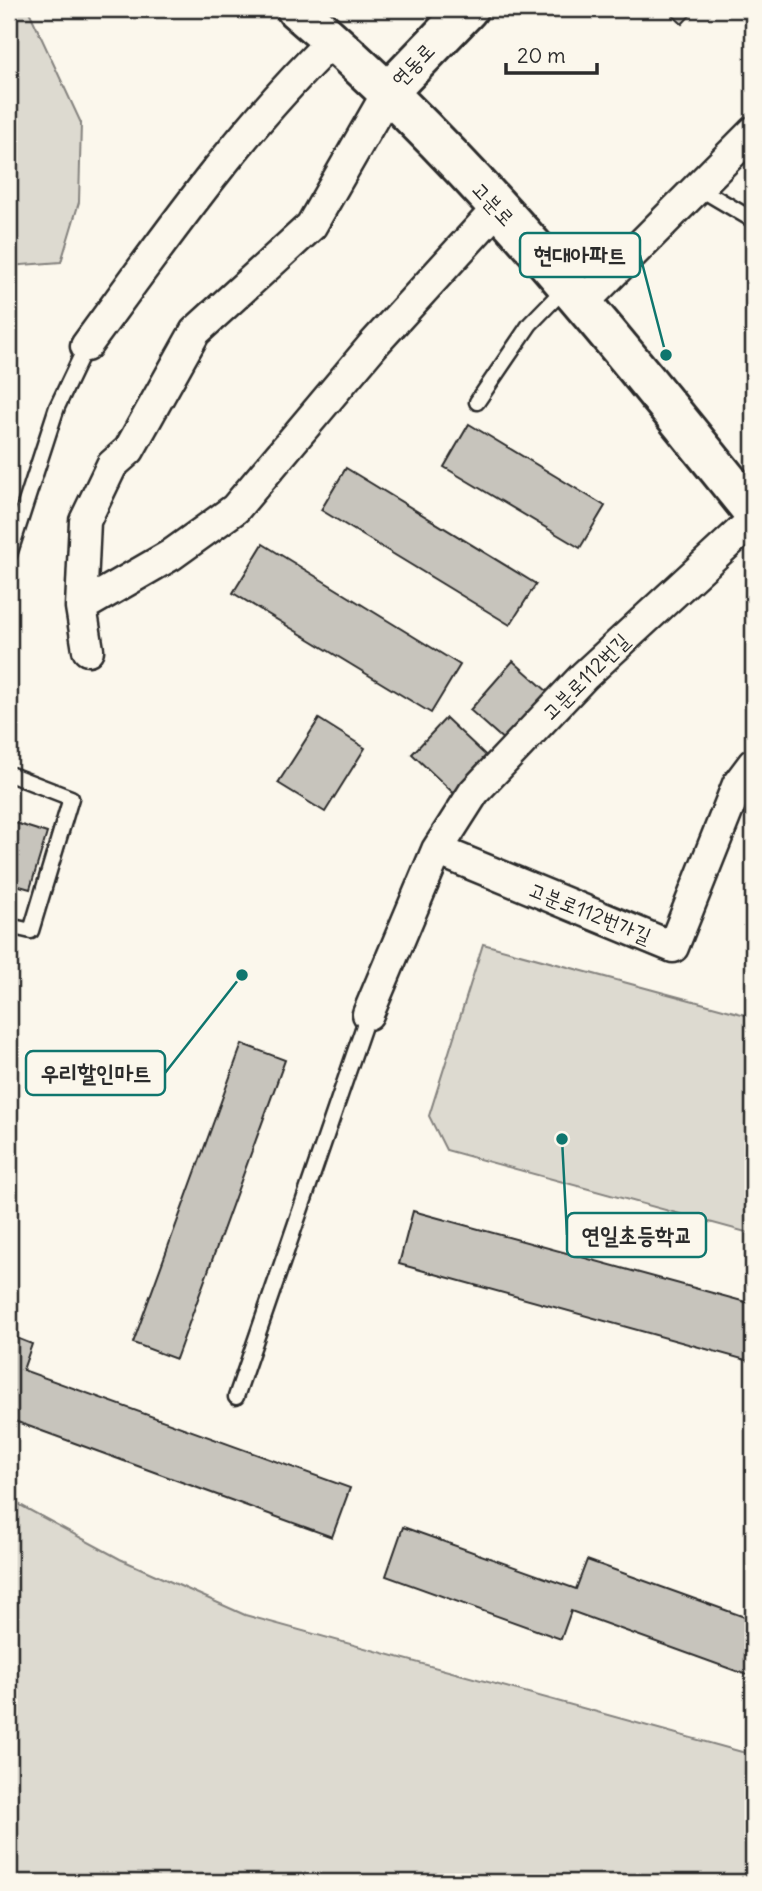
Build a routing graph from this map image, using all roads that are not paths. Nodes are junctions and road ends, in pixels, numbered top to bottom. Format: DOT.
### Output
graph roads {
  1 [pos="296,9"];
  2 [pos="468,9"];
  3 [pos="333,40"];
  4 [pos="387,92"];
  5 [pos="753,132"];
  6 [pos="699,188"];
  7 [pos="497,209"];
  8 [pos="753,220"];
  9 [pos="576,293"];
  10 [pos="86,346"];
  11 [pos="477,402"];
  12 [pos="753,512"];
  13 [pos="753,520"];
  14 [pos="9,555"];
  15 [pos="81,607"];
  16 [pos="88,650"];
  17 [pos="753,764"];
  18 [pos="9,774"];
  19 [pos="437,850"];
  20 [pos="9,926"];
  21 [pos="368,1014"];
  22 [pos="236,1397"];
  1 -- 3 [label="main road, 고분로"];
  2 -- 4 [label="main road, 연동로"];
  3 -- 4 [label="main road, 고분로"];
  3 -- 10 [label="street"];
  4 -- 7 [label="main road, 고분로"];
  4 -- 15 [label="street"];
  5 -- 6 [label="street"];
  6 -- 8 [label="lane"];
  6 -- 9 [label="street"];
  7 -- 9 [label="main road, 고분로"];
  7 -- 15 [label="street"];
  9 -- 11 [label="lane"];
  9 -- 12 [label="main road, 고분로"];
  10 -- 14 [label="lane"];
  13 -- 19 [label="street, 고분로112번길"];
  15 -- 16 [label="street"];
  17 -- 19 [label="street, 고분로112번가길"];
  18 -- 20 [label="lane"];
  19 -- 21 [label="street, 고분로112번길"];
  21 -- 22 [label="lane"];
}
